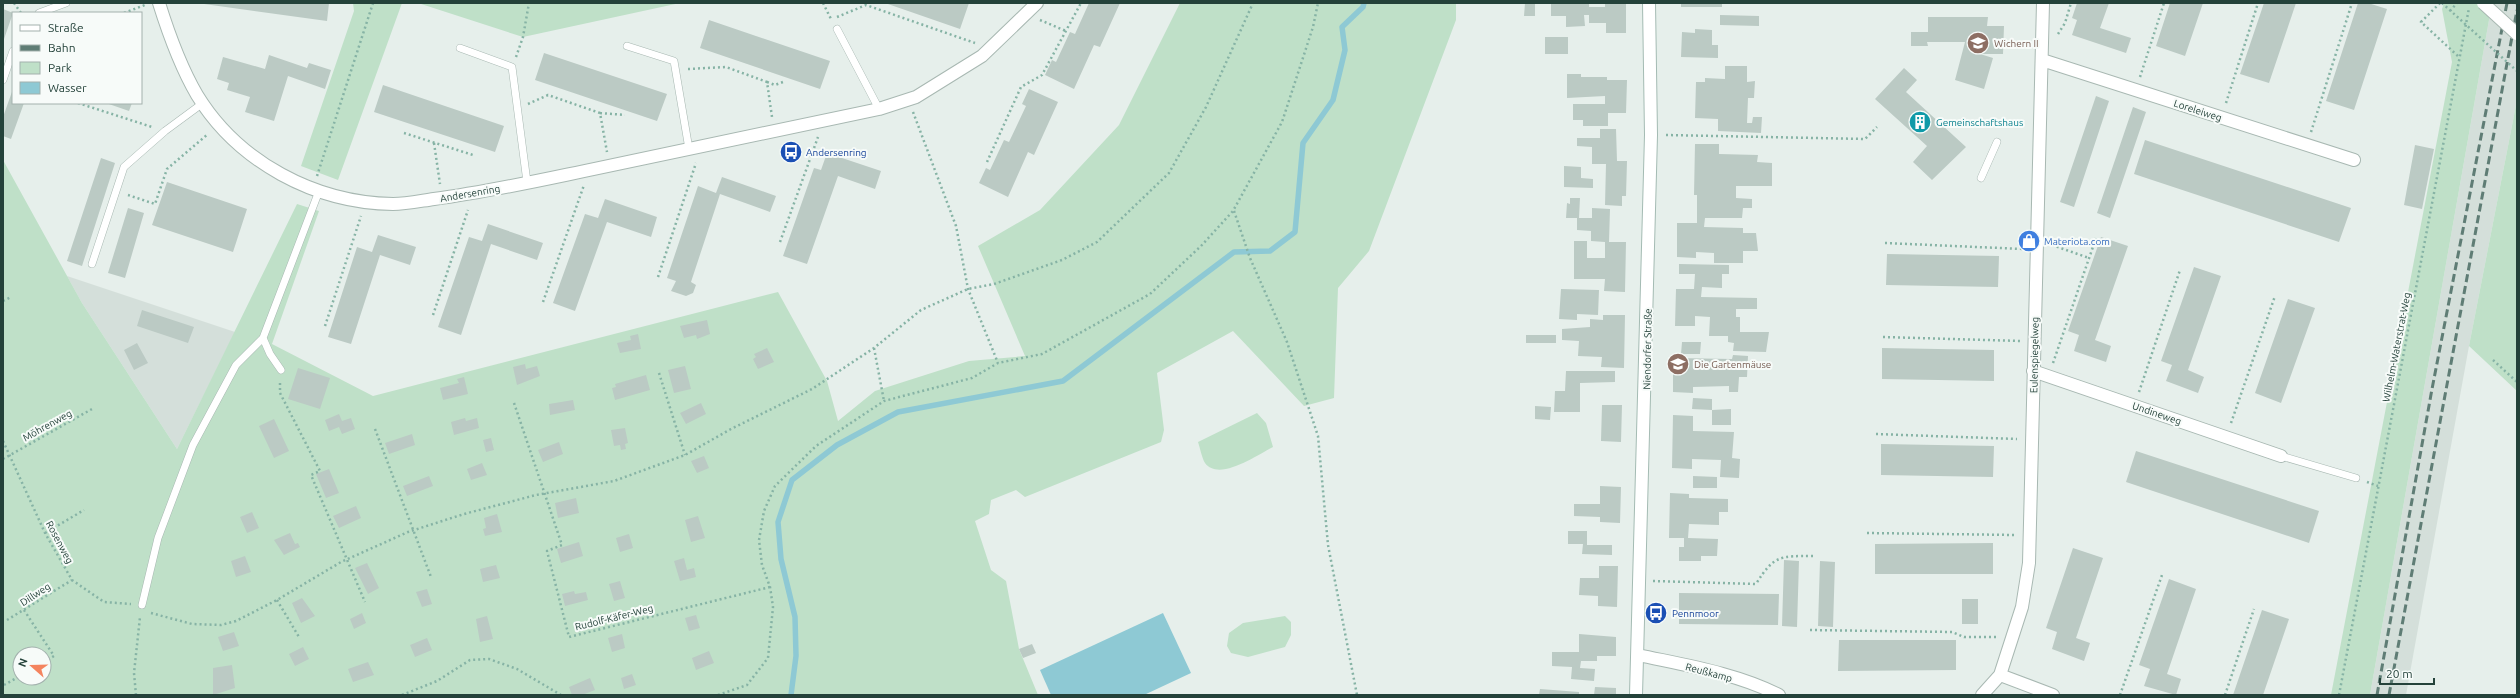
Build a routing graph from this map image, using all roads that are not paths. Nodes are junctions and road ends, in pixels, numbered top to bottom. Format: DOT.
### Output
graph roads {
  1 [pos="66,3"];
  2 [pos="159,3"];
  3 [pos="1650,3"];
  4 [pos="2042,3"];
  5 [pos="2483,3"];
  6 [pos="1033,7"];
  7 [pos="42,12"];
  8 [pos="837,29"];
  9 [pos="2517,34"];
  10 [pos="627,46"];
  11 [pos="460,48"];
  12 [pos="12,54"];
  13 [pos="2042,60"];
  14 [pos="3,80"];
  15 [pos="203,103"];
  16 [pos="879,108"];
  17 [pos="1997,142"];
  18 [pos="695,148"];
  19 [pos="2354,160"];
  20 [pos="1981,178"];
  21 [pos="527,182"];
  22 [pos="316,190"];
  23 [pos="92,264"];
  24 [pos="263,338"];
  25 [pos="281,370"];
  26 [pos="2033,371"];
  27 [pos="2281,456"];
  28 [pos="2356,478"];
  29 [pos="142,607"];
  30 [pos="1638,655"];
  31 [pos="2000,676"];
  32 [pos="1636,695"];
  33 [pos="1778,695"];
  34 [pos="1982,695"];
  35 [pos="2053,695"];
  1 -- 7 [label="lane"];
  2 -- 15 [label="street, Andersenring"];
  3 -- 30 [label="street, Niendorfer Straße"];
  4 -- 13 [label="street, Eulenspiegelweg"];
  5 -- 9 [label="street, bridge"];
  6 -- 16 [label="street, Andersenring"];
  8 -- 16 [label="lane"];
  10 -- 18 [label="lane"];
  11 -- 21 [label="lane"];
  12 -- 14 [label="lane"];
  13 -- 19 [label="street, Loreleiweg"];
  13 -- 26 [label="street, Eulenspiegelweg"];
  15 -- 22 [label="street, Andersenring"];
  15 -- 23 [label="lane"];
  16 -- 18 [label="street, Andersenring"];
  17 -- 20 [label="lane"];
  18 -- 21 [label="street, Andersenring"];
  21 -- 22 [label="street, Andersenring"];
  22 -- 24 [label="lane"];
  24 -- 25 [label="lane"];
  24 -- 29 [label="lane"];
  26 -- 27 [label="street, Undineweg"];
  26 -- 31 [label="street, Eulenspiegelweg"];
  27 -- 28 [label="lane"];
  30 -- 32 [label="street, Niendorfer Straße"];
  30 -- 33 [label="street, Reußkamp"];
  31 -- 34 [label="street, Eulenspiegelweg"];
  31 -- 35 [label="street"];
}
